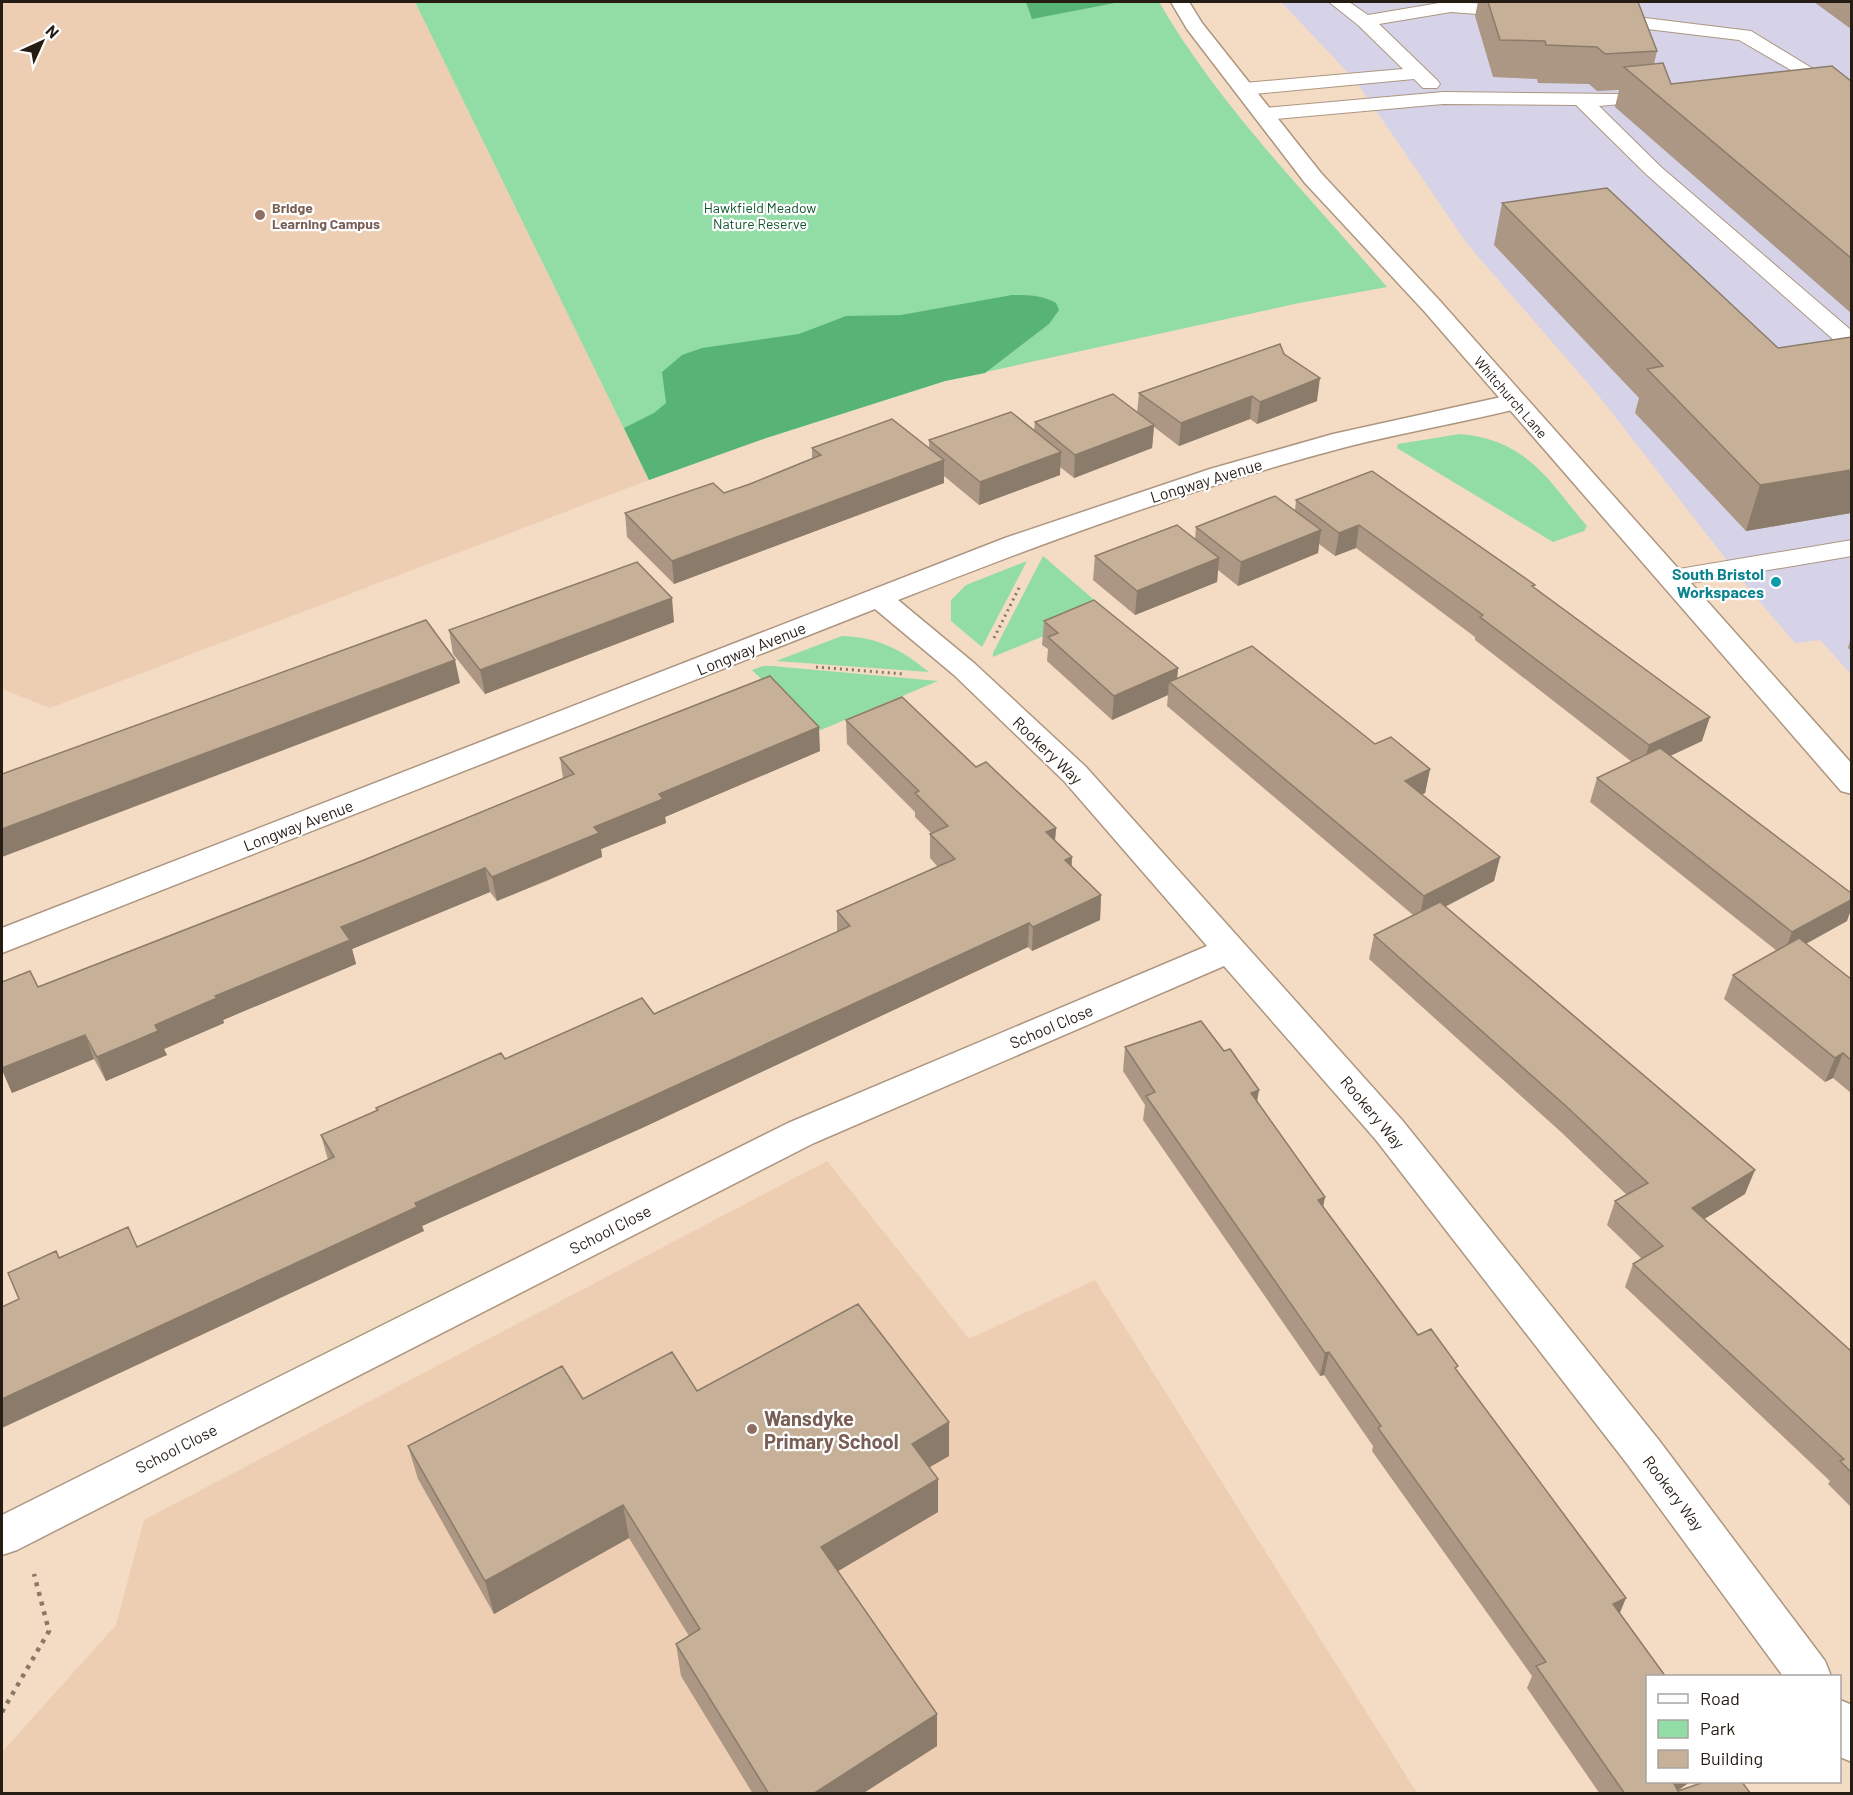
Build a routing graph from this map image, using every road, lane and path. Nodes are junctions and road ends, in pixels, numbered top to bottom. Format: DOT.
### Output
graph roads {
  1 [pos="1180,2"];
  2 [pos="1338,2"];
  3 [pos="1538,12"];
  4 [pos="1584,17"];
  5 [pos="1365,21"];
  6 [pos="1419,73"];
  7 [pos="1772,83"];
  8 [pos="1244,89"];
  9 [pos="1675,95"];
  10 [pos="1443,98"];
  11 [pos="1582,100"];
  12 [pos="1264,114"];
  13 [pos="1851,344"];
  14 [pos="1515,402"];
  15 [pos="1021,542"];
  16 [pos="1851,548"];
  17 [pos="1673,578"];
  18 [pos="879,598"];
  19 [pos="747,649"];
  20 [pos="964,669"];
  21 [pos="1851,784"];
  22 [pos="2,941"];
  23 [pos="1231,949"];
  24 [pos="11,1531"];
  25 [pos="1808,1675"];
  26 [pos="2,1712"];
  27 [pos="1841,1725"];
  28 [pos="1851,1740"];
  1 -- 8 [label="street, Whitchurch Lane"];
  2 -- 5 [label="lane"];
  3 -- 5 [label="lane"];
  4 -- 7 [label="lane"];
  5 -- 6 [label="lane"];
  6 -- 8 [label="lane"];
  6 -- 10 [label="lane"];
  8 -- 12 [label="street, Whitchurch Lane"];
  9 -- 11 [label="lane"];
  10 -- 11 [label="lane"];
  10 -- 12 [label="lane"];
  11 -- 13 [label="lane"];
  12 -- 14 [label="street, Whitchurch Lane"];
  14 -- 15 [label="street, Longway Avenue"];
  14 -- 17 [label="street, Whitchurch Lane"];
  15 -- 18 [label="street, Longway Avenue"];
  15 -- 20 [label="path"];
  16 -- 17 [label="lane"];
  17 -- 21 [label="street, Whitchurch Lane"];
  18 -- 19 [label="street, Longway Avenue"];
  18 -- 20 [label="street, Rookery Way"];
  19 -- 20 [label="path"];
  19 -- 22 [label="street, Longway Avenue"];
  20 -- 23 [label="street, Rookery Way"];
  23 -- 24 [label="street, School Close"];
  23 -- 25 [label="street, Rookery Way"];
  24 -- 26 [label="path"];
  27 -- 28 [label="street"];
}
